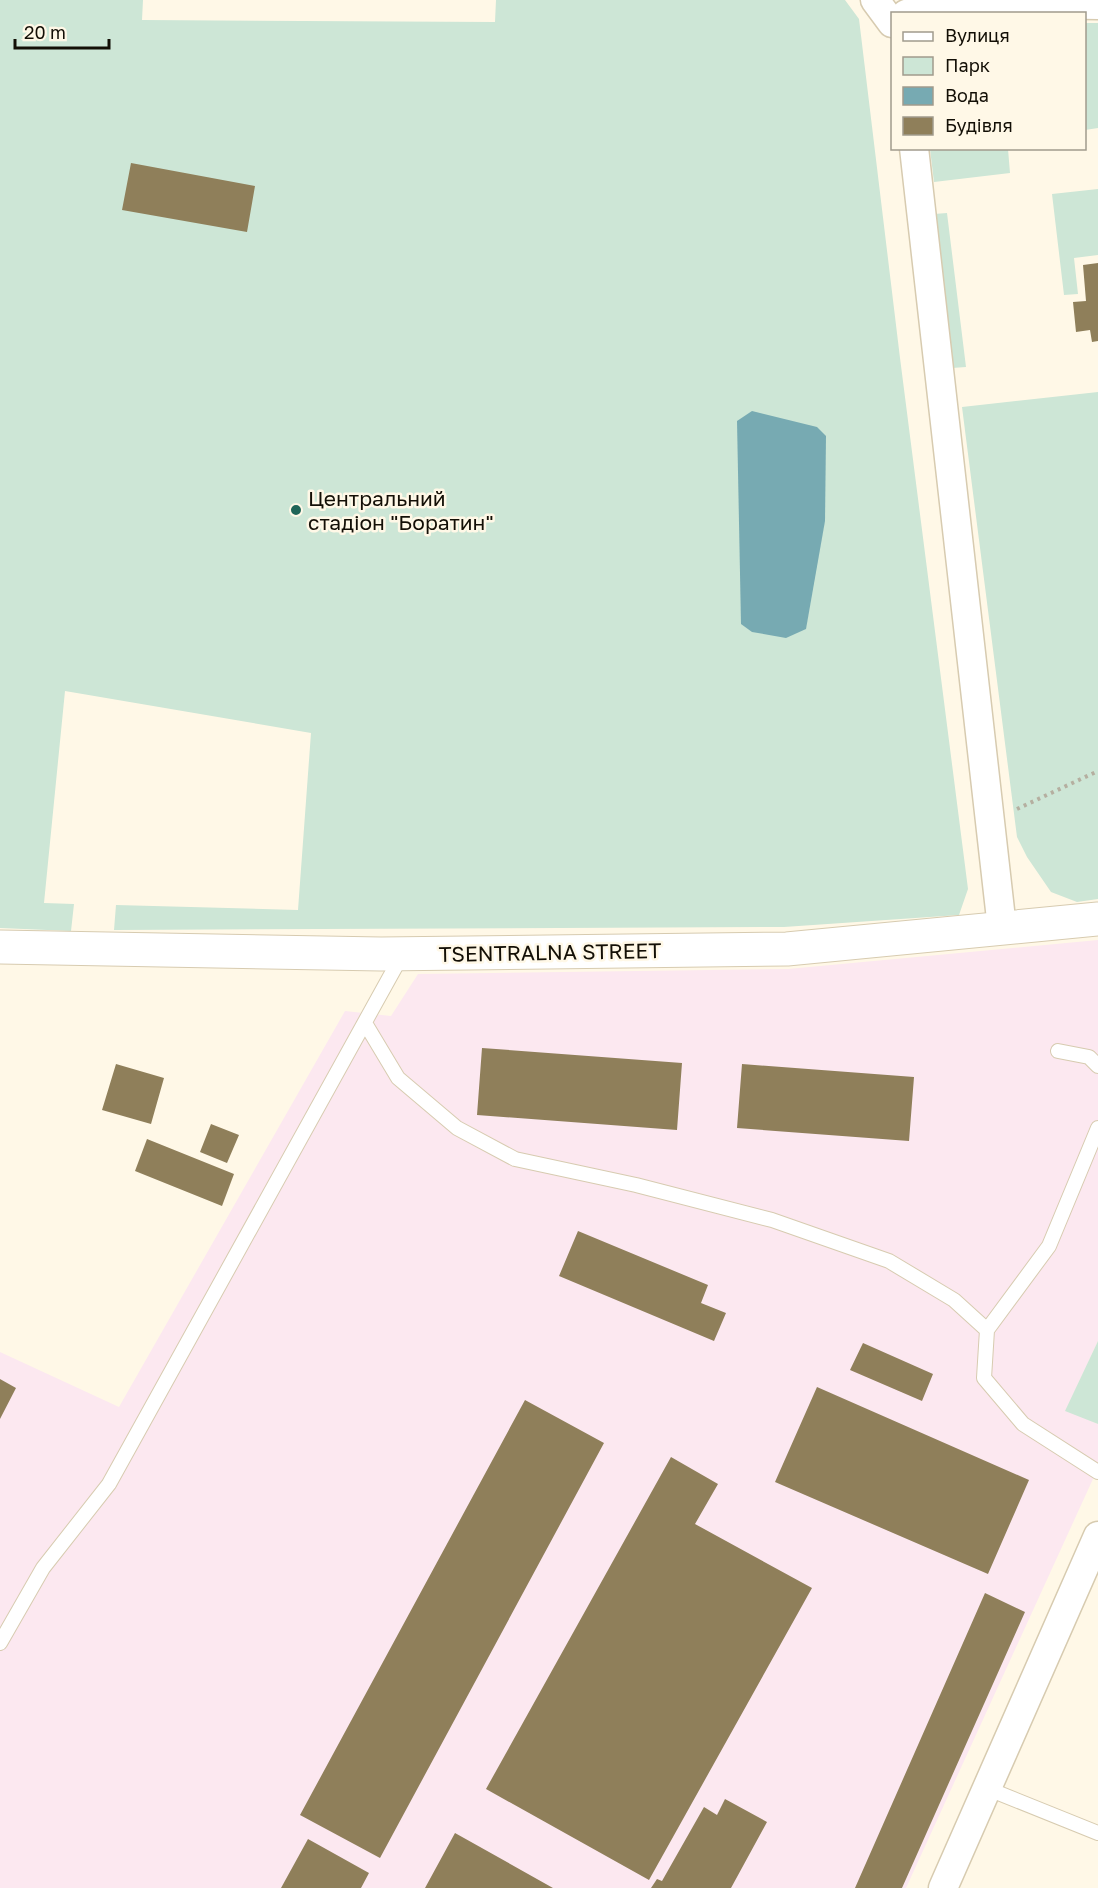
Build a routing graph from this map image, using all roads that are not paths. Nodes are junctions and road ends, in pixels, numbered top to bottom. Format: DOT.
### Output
graph roads {
  1 [pos="1098,5"];
  2 [pos="903,12"];
  3 [pos="914,150"];
  4 [pos="1098,920"];
  5 [pos="1002,928"];
  6 [pos="0,947"];
  7 [pos="403,954"];
  8 [pos="364,1023"];
  9 [pos="1058,1051"];
  10 [pos="1098,1066"];
  11 [pos="1098,1128"];
  12 [pos="987,1330"];
  13 [pos="1098,1472"];
  14 [pos="1098,1536"];
  15 [pos="0,1643"];
  16 [pos="986,1788"];
  17 [pos="1098,1833"];
  18 [pos="943,1888"];
  1 -- 2 [label="street"];
  3 -- 5 [label="street"];
  4 -- 5 [label="street, TSENTRALNA STREET"];
  5 -- 7 [label="street, TSENTRALNA STREET"];
  6 -- 7 [label="street, TSENTRALNA STREET"];
  7 -- 8 [label="lane"];
  8 -- 12 [label="lane"];
  8 -- 15 [label="lane"];
  9 -- 10 [label="lane"];
  11 -- 12 [label="lane"];
  12 -- 13 [label="lane"];
  14 -- 16 [label="street"];
  16 -- 17 [label="lane"];
  16 -- 18 [label="street"];
}
